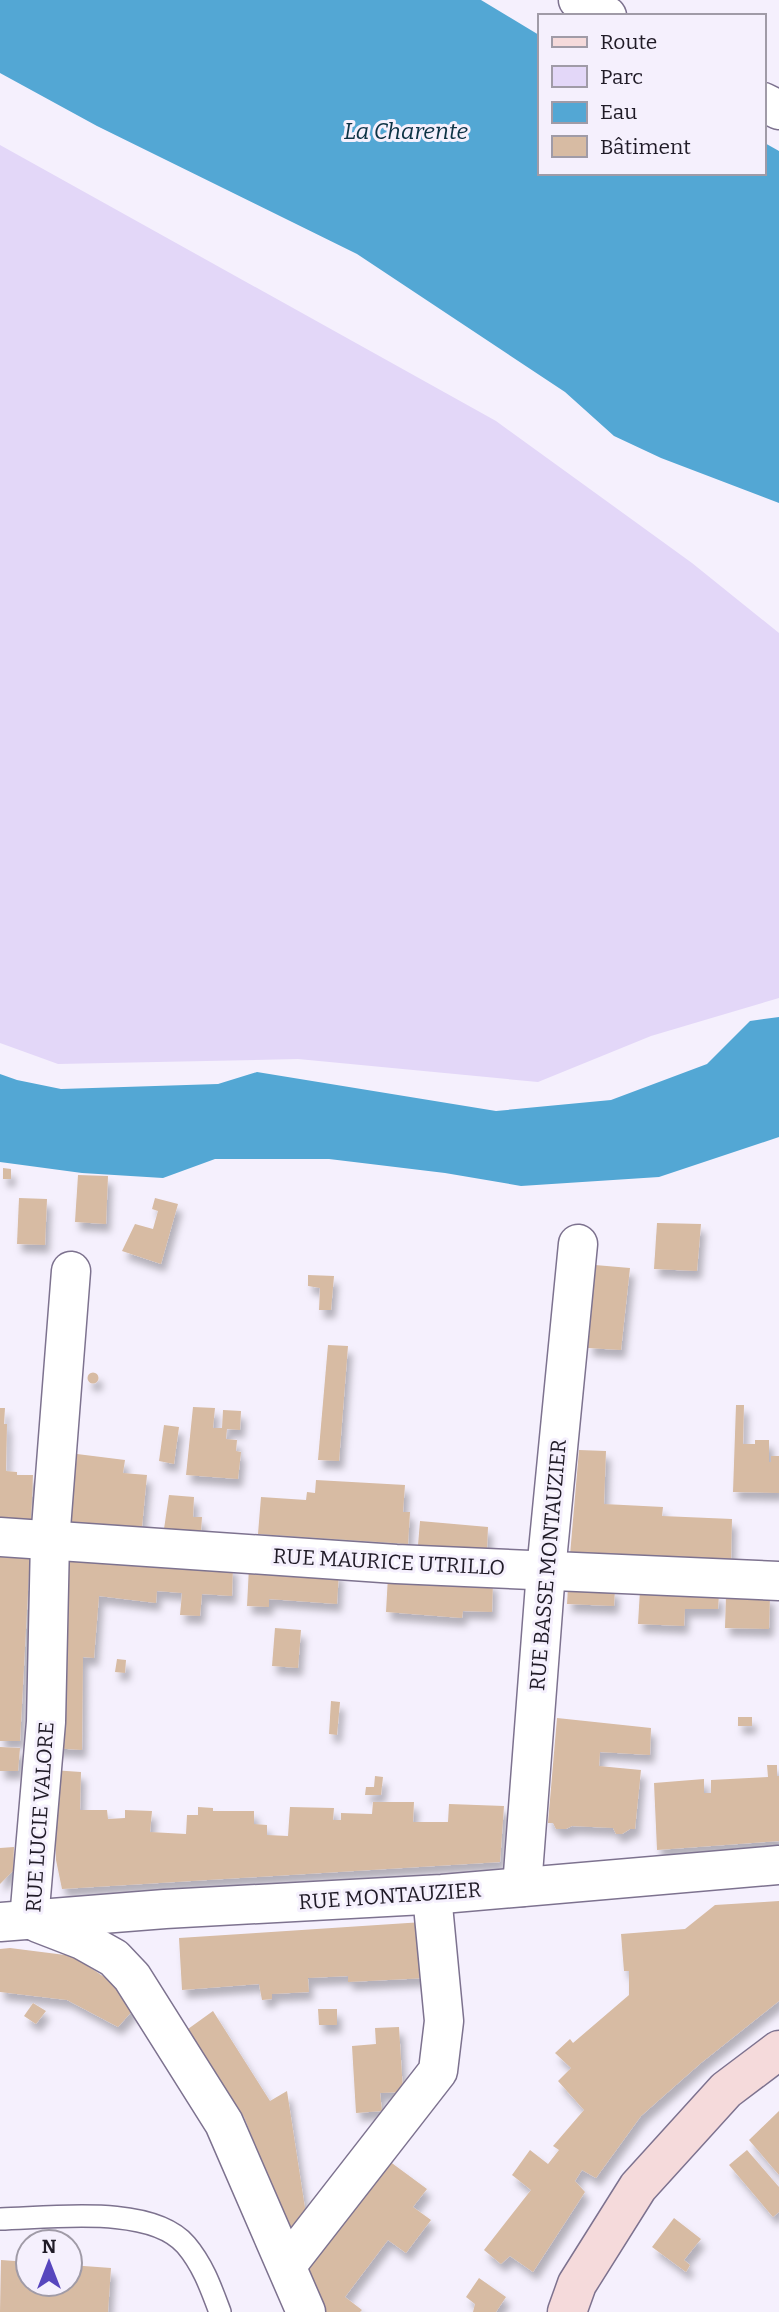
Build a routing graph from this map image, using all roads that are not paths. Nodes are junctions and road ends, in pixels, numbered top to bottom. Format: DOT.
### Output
graph roads {
  1 [pos="578,0"];
  2 [pos="603,14"];
  3 [pos="579,1244"];
  4 [pos="71,1271"];
  5 [pos="0,1537"];
  6 [pos="50,1541"];
  7 [pos="546,1571"];
  8 [pos="779,1581"];
  9 [pos="779,1866"];
  10 [pos="522,1887"];
  11 [pos="432,1895"];
  12 [pos="128,1912"];
  13 [pos="15,1921"];
  14 [pos="123,1968"];
  15 [pos="779,2050"];
  16 [pos="0,2219"];
  17 [pos="287,2265"];
  18 [pos="220,2312"];
  19 [pos="306,2312"];
  20 [pos="567,2312"];
  1 -- 2 [label="street"];
  3 -- 7 [label="street, RUE BASSE MONTAUZIER"];
  4 -- 6 [label="street, RUE LUCIE VALORE"];
  5 -- 6 [label="street, RUE MAURICE UTRILLO"];
  6 -- 7 [label="street, RUE MAURICE UTRILLO"];
  6 -- 13 [label="street, RUE LUCIE VALORE"];
  7 -- 8 [label="street, RUE MAURICE UTRILLO"];
  7 -- 10 [label="street, RUE BASSE MONTAUZIER"];
  9 -- 10 [label="street, RUE MONTAUZIER"];
  10 -- 11 [label="street, RUE MONTAUZIER"];
  11 -- 12 [label="street, RUE MONTAUZIER"];
  11 -- 17 [label="street"];
  12 -- 13 [label="street, RUE MONTAUZIER"];
  12 -- 14 [label="street"];
  13 -- 14 [label="street, RUE LUCIE VALORE"];
  14 -- 17 [label="street, RUE LUCIE VALORE"];
  15 -- 20 [label="main road"];
  16 -- 18 [label="lane"];
  17 -- 19 [label="street, RUE LUCIE VALORE"];
}
